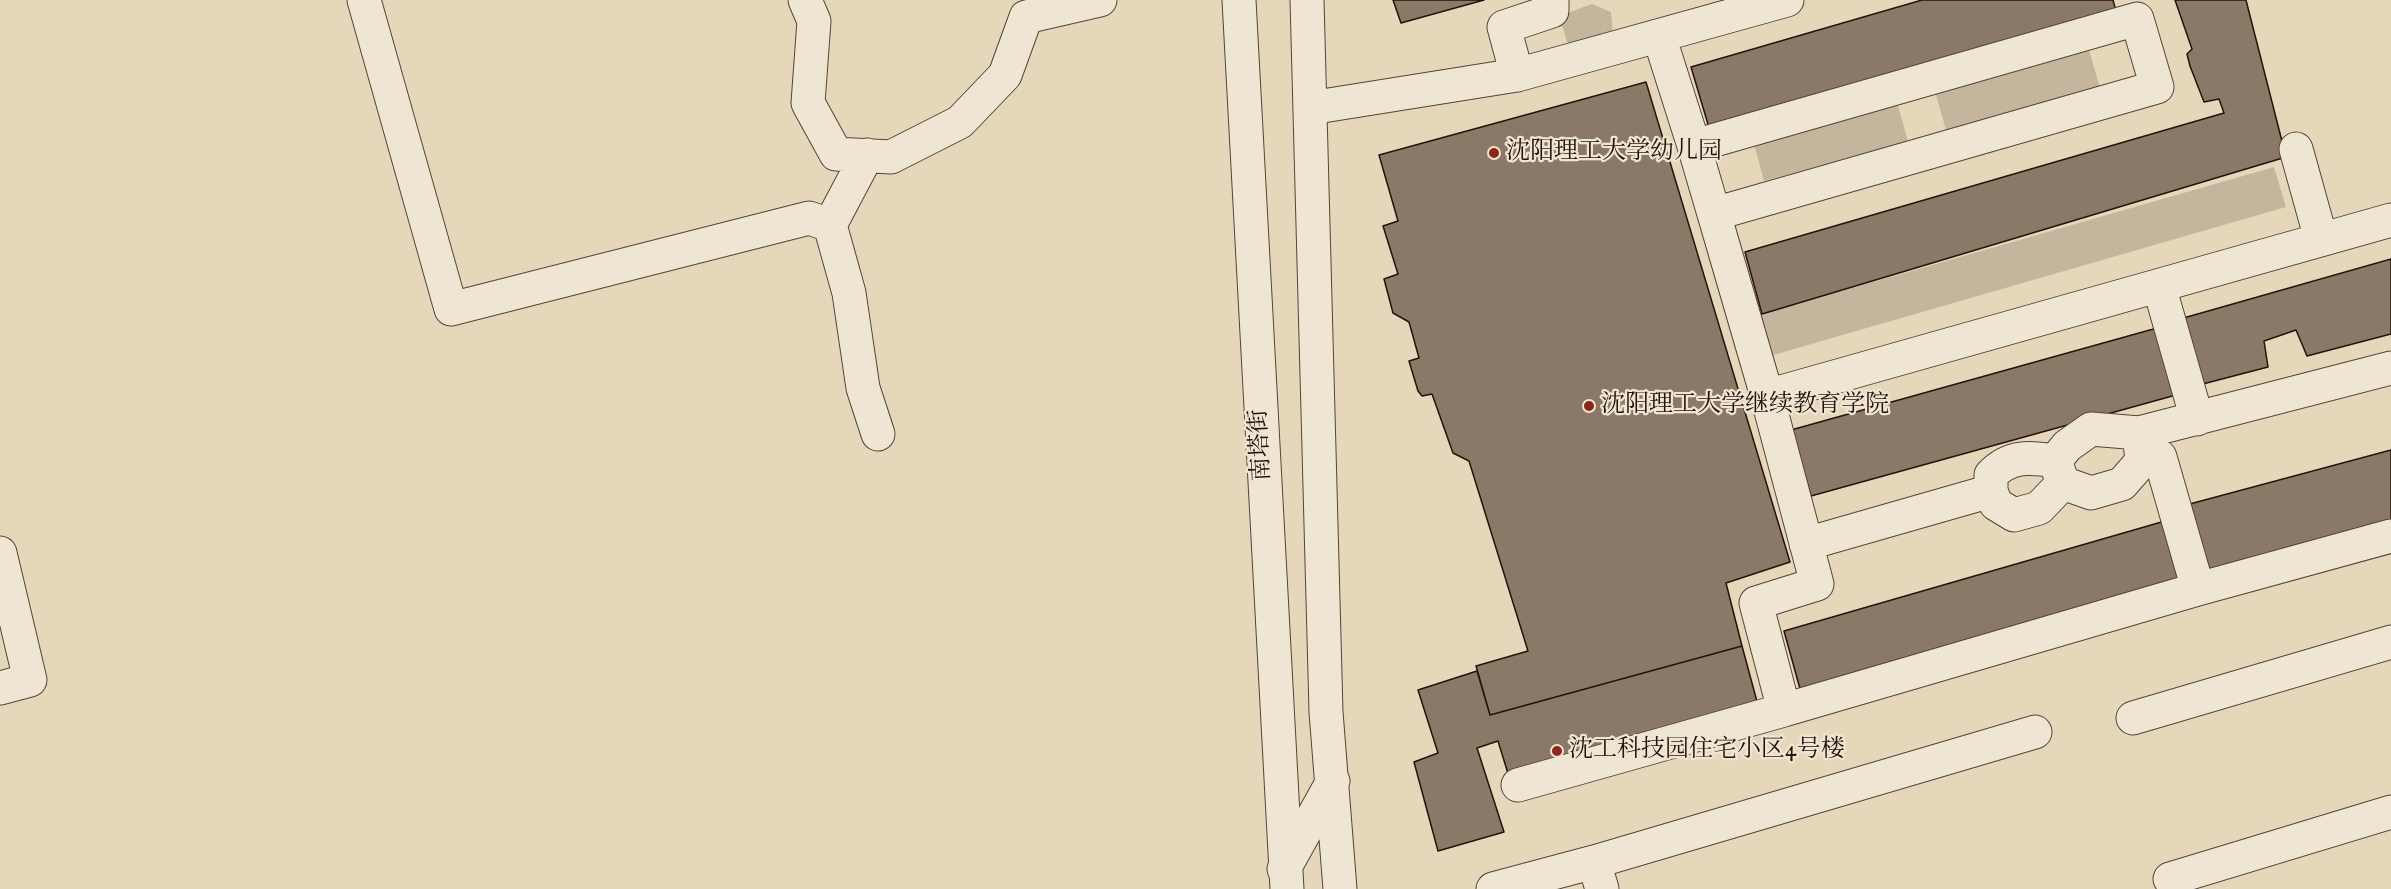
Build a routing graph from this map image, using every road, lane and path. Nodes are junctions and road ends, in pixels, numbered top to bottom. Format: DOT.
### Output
graph roads {
  1 [pos="363,0"];
  2 [pos="805,0"];
  3 [pos="1100,0"];
  4 [pos="1239,0"];
  5 [pos="1307,0"];
  6 [pos="1552,0"];
  7 [pos="1787,0"];
  8 [pos="1024,8"];
  9 [pos="1659,36"];
  10 [pos="1517,75"];
  11 [pos="1310,108"];
  12 [pos="1694,146"];
  13 [pos="2296,149"];
  14 [pos="867,155"];
  15 [pos="1714,214"];
  16 [pos="2391,220"];
  17 [pos="830,225"];
  18 [pos="2321,239"];
  19 [pos="2159,286"];
  20 [pos="2391,368"];
  21 [pos="1767,396"];
  22 [pos="2197,419"];
  23 [pos="878,434"];
  24 [pos="2140,447"];
  25 [pos="2059,472"];
  26 [pos="1990,491"];
  27 [pos="2391,536"];
  28 [pos="1806,544"];
  29 [pos="0,553"];
  30 [pos="2198,588"];
  31 [pos="2391,642"];
  32 [pos="0,688"];
  33 [pos="1784,710"];
  34 [pos="2133,718"];
  35 [pos="2035,732"];
  36 [pos="1333,782"];
  37 [pos="1518,785"];
  38 [pos="2391,812"];
  39 [pos="1598,875"];
  40 [pos="2170,879"];
  41 [pos="1281,882"];
  42 [pos="1340,889"];
  43 [pos="1493,889"];
  1 -- 17 [label="street"];
  2 -- 14 [label="street"];
  3 -- 8 [label="street"];
  4 -- 41 [label="street, 南塔街"];
  5 -- 11 [label="street"];
  6 -- 10 [label="street"];
  7 -- 9 [label="street"];
  8 -- 14 [label="street"];
  9 -- 10 [label="street"];
  9 -- 12 [label="street"];
  10 -- 11 [label="street"];
  11 -- 36 [label="street"];
  12 -- 15 [label="street"];
  12 -- 15 [label="street"];
  13 -- 18 [label="street"];
  14 -- 17 [label="street"];
  15 -- 21 [label="street"];
  16 -- 18 [label="street"];
  17 -- 23 [label="street"];
  18 -- 19 [label="street"];
  19 -- 21 [label="street"];
  19 -- 22 [label="street"];
  20 -- 22 [label="street"];
  21 -- 28 [label="street"];
  22 -- 24 [label="street"];
  24 -- 25 [label="street"];
  24 -- 25 [label="street"];
  24 -- 30 [label="street"];
  25 -- 26 [label="street"];
  25 -- 26 [label="street"];
  26 -- 28 [label="street"];
  27 -- 30 [label="street"];
  28 -- 33 [label="street"];
  29 -- 32 [label="street"];
  30 -- 33 [label="street"];
  31 -- 34 [label="street"];
  33 -- 37 [label="street"];
  35 -- 39 [label="street"];
  36 -- 41 [label="street"];
  36 -- 42 [label="street"];
  38 -- 40 [label="street"];
  39 -- 43 [label="street"];
}
